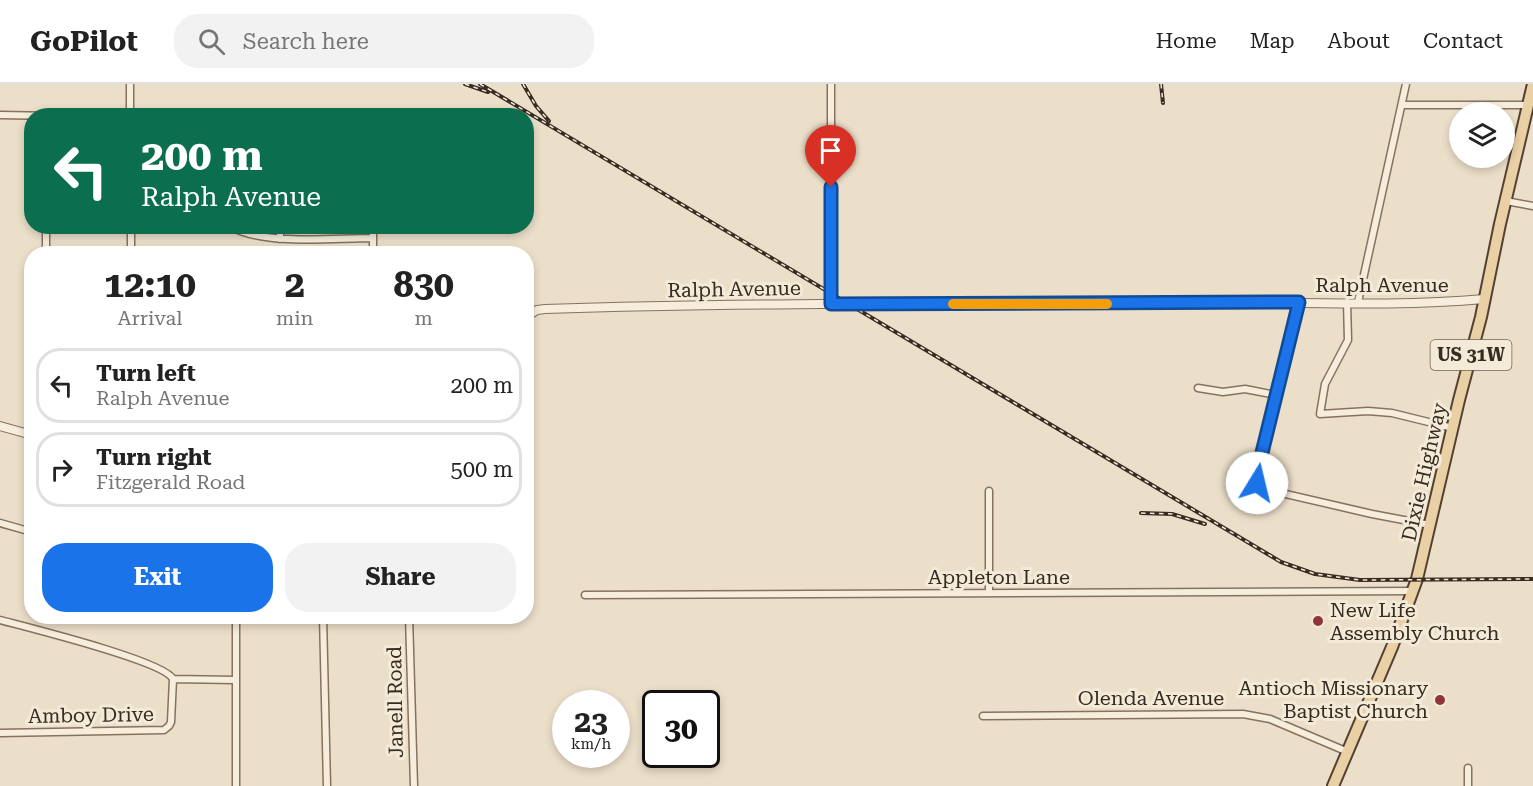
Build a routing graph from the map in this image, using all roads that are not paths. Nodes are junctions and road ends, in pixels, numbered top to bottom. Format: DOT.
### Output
graph roads {
  1 [pos="130,84"];
  2 [pos="831,84"];
  3 [pos="1406,84"];
  4 [pos="1533,84"];
  5 [pos="1402,105"];
  6 [pos="1528,105"];
  7 [pos="130,108"];
  8 [pos="0,115"];
  9 [pos="24,115"];
  10 [pos="1506,201"];
  11 [pos="1533,206"];
  12 [pos="244,234"];
  13 [pos="280,234"];
  14 [pos="373,234"];
  15 [pos="373,238"];
  16 [pos="280,239"];
  17 [pos="373,246"];
  18 [pos="1484,299"];
  19 [pos="1299,302"];
  20 [pos="1358,302"];
  21 [pos="1347,303"];
  22 [pos="831,304"];
  23 [pos="534,312"];
  24 [pos="1198,388"];
  25 [pos="1276,395"];
  26 [pos="0,426"];
  27 [pos="1453,428"];
  28 [pos="24,433"];
  29 [pos="989,491"];
  30 [pos="0,523"];
  31 [pos="1431,525"];
  32 [pos="24,530"];
  33 [pos="1414,591"];
  34 [pos="989,593"];
  35 [pos="585,595"];
  36 [pos="0,620"];
  37 [pos="236,624"];
  38 [pos="323,624"];
  39 [pos="410,624"];
  40 [pos="172,679"];
  41 [pos="235,680"];
  42 [pos="983,716"];
  43 [pos="0,733"];
  44 [pos="1348,752"];
  45 [pos="1468,768"];
  46 [pos="236,786"];
  47 [pos="327,786"];
  48 [pos="414,786"];
  49 [pos="1333,786"];
  50 [pos="1468,786"];
  1 -- 7 [label="street"];
  2 -- 22 [label="street"];
  3 -- 5 [label="street"];
  4 -- 6 [label="main road, Dixie Highway / US 31W"];
  5 -- 6 [label="street"];
  5 -- 20 [label="street"];
  6 -- 10 [label="main road, Dixie Highway / US 31W"];
  8 -- 9 [label="street"];
  10 -- 11 [label="street"];
  10 -- 18 [label="main road, Dixie Highway / US 31W"];
  12 -- 16 [label="street"];
  13 -- 16 [label="street"];
  14 -- 15 [label="street"];
  15 -- 16 [label="street"];
  15 -- 17 [label="street"];
  18 -- 20 [label="street, Ralph Avenue"];
  18 -- 27 [label="main road, Dixie Highway / US 31W"];
  19 -- 21 [label="street, Ralph Avenue"];
  19 -- 22 [label="street, Ralph Avenue"];
  19 -- 25 [label="street"];
  20 -- 21 [label="street, Ralph Avenue"];
  21 -- 27 [label="street"];
  22 -- 23 [label="street, Ralph Avenue"];
  24 -- 25 [label="street"];
  25 -- 31 [label="street"];
  26 -- 28 [label="street"];
  27 -- 31 [label="main road, Dixie Highway / US 31W"];
  29 -- 34 [label="street"];
  30 -- 32 [label="street"];
  31 -- 33 [label="main road, Dixie Highway / US 31W"];
  33 -- 34 [label="street, Appleton Lane"];
  33 -- 44 [label="main road, Dixie Highway / US 31W"];
  34 -- 35 [label="street, Appleton Lane"];
  36 -- 40 [label="street"];
  37 -- 41 [label="street"];
  38 -- 47 [label="street"];
  39 -- 48 [label="street, Janell Road"];
  40 -- 41 [label="street"];
  40 -- 43 [label="street, Amboy Drive"];
  41 -- 46 [label="street"];
  42 -- 44 [label="street, Olenda Avenue"];
  44 -- 49 [label="main road, Dixie Highway / US 31W"];
  45 -- 50 [label="street"];
}
